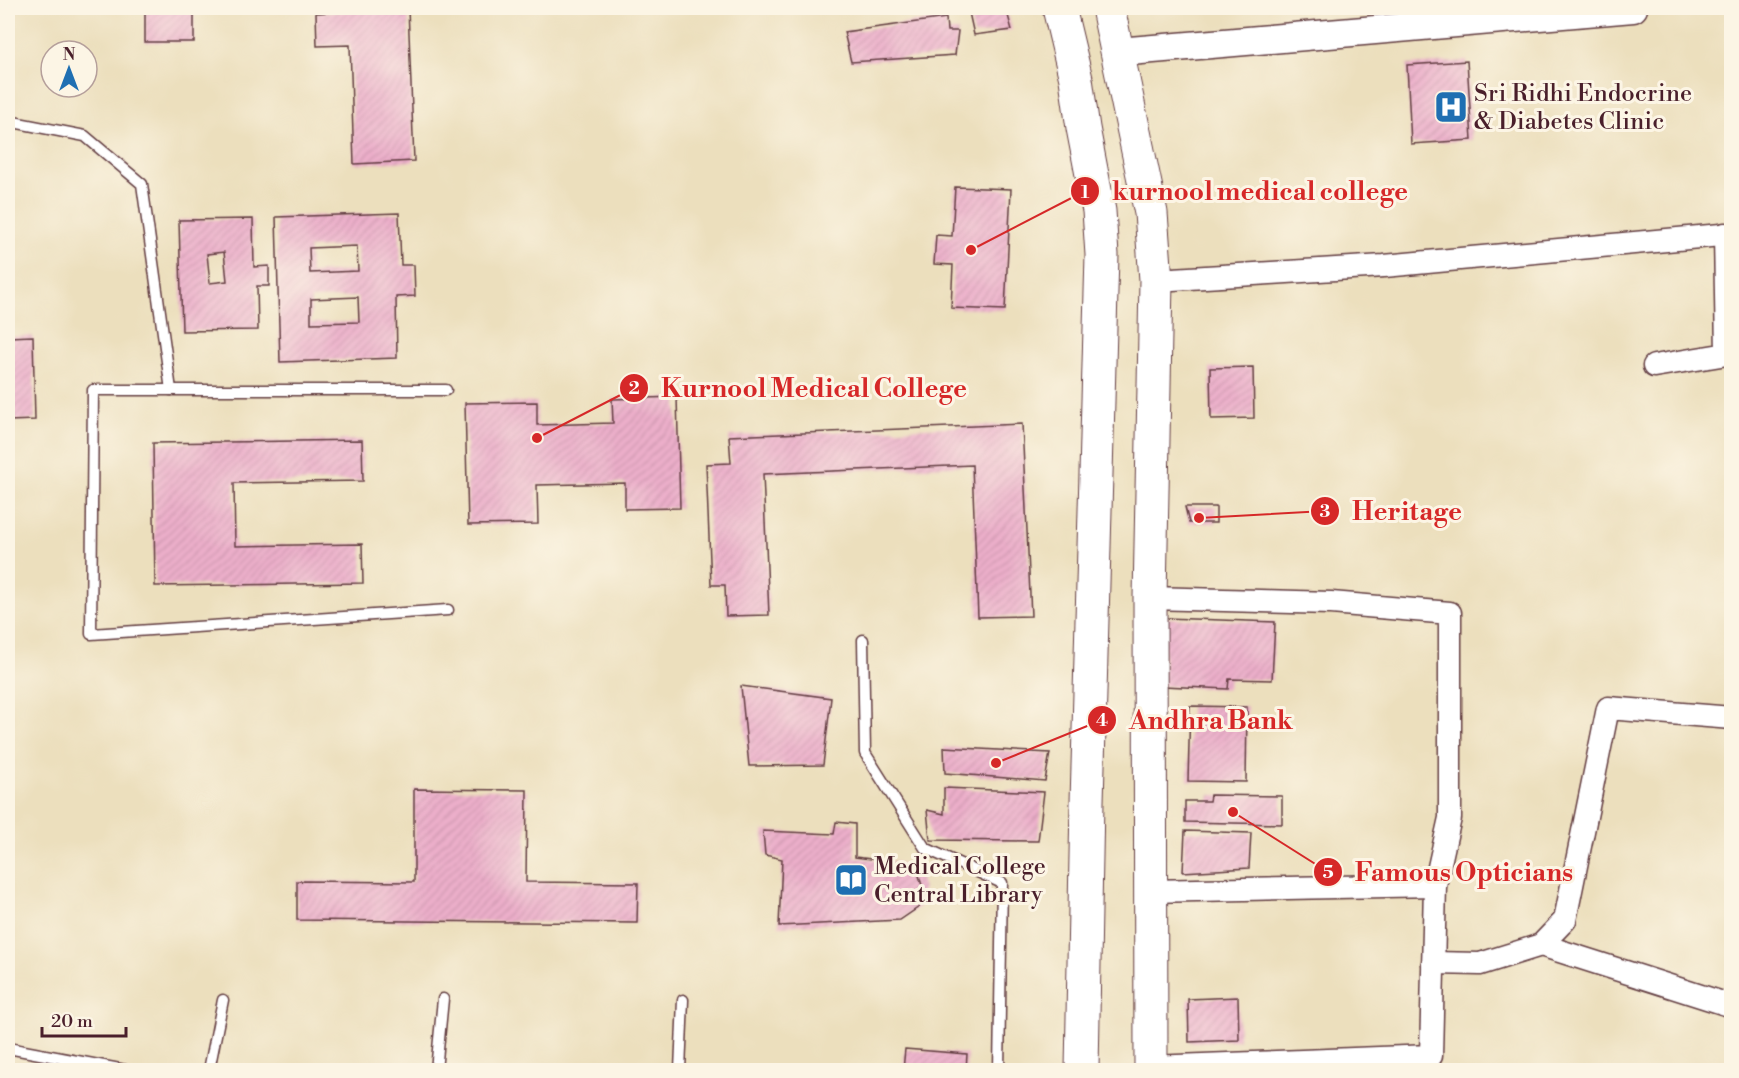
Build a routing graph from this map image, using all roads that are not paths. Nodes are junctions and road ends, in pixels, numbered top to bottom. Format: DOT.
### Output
graph roads {
  1 [pos="1059,8"];
  2 [pos="1108,8"];
  3 [pos="1633,8"];
  4 [pos="1530,13"];
  5 [pos="1118,52"];
  6 [pos="1072,61"];
  7 [pos="8,121"];
  8 [pos="1728,234"];
  9 [pos="1156,280"];
  10 [pos="1654,366"];
  11 [pos="171,390"];
  12 [pos="446,390"];
  13 [pos="1150,598"];
  14 [pos="448,610"];
  15 [pos="863,640"];
  16 [pos="1731,718"];
  17 [pos="1435,885"];
  18 [pos="1150,891"];
  19 [pos="1541,945"];
  20 [pos="1433,963"];
  21 [pos="443,999"];
  22 [pos="222,1000"];
  23 [pos="683,1000"];
  24 [pos="1731,1006"];
  25 [pos="8,1048"];
  26 [pos="1151,1069"];
  27 [pos="125,1071"];
  28 [pos="209,1071"];
  29 [pos="436,1071"];
  30 [pos="680,1071"];
  31 [pos="999,1071"];
  32 [pos="1082,1071"];
  1 -- 6 [label="main road"];
  2 -- 5 [label="main road"];
  3 -- 4 [label="street"];
  4 -- 5 [label="street"];
  5 -- 6 [label="main road"];
  5 -- 9 [label="main road"];
  6 -- 32 [label="main road"];
  7 -- 11 [label="lane"];
  8 -- 9 [label="street"];
  8 -- 10 [label="street"];
  9 -- 13 [label="main road"];
  11 -- 12 [label="lane"];
  11 -- 14 [label="lane"];
  13 -- 17 [label="street"];
  13 -- 18 [label="main road"];
  15 -- 31 [label="lane"];
  16 -- 19 [label="street"];
  17 -- 18 [label="street"];
  17 -- 20 [label="street"];
  18 -- 26 [label="main road"];
  19 -- 20 [label="street"];
  19 -- 24 [label="street"];
  20 -- 26 [label="street"];
  21 -- 29 [label="lane"];
  22 -- 28 [label="lane"];
  23 -- 30 [label="lane"];
  25 -- 27 [label="lane"];
}
